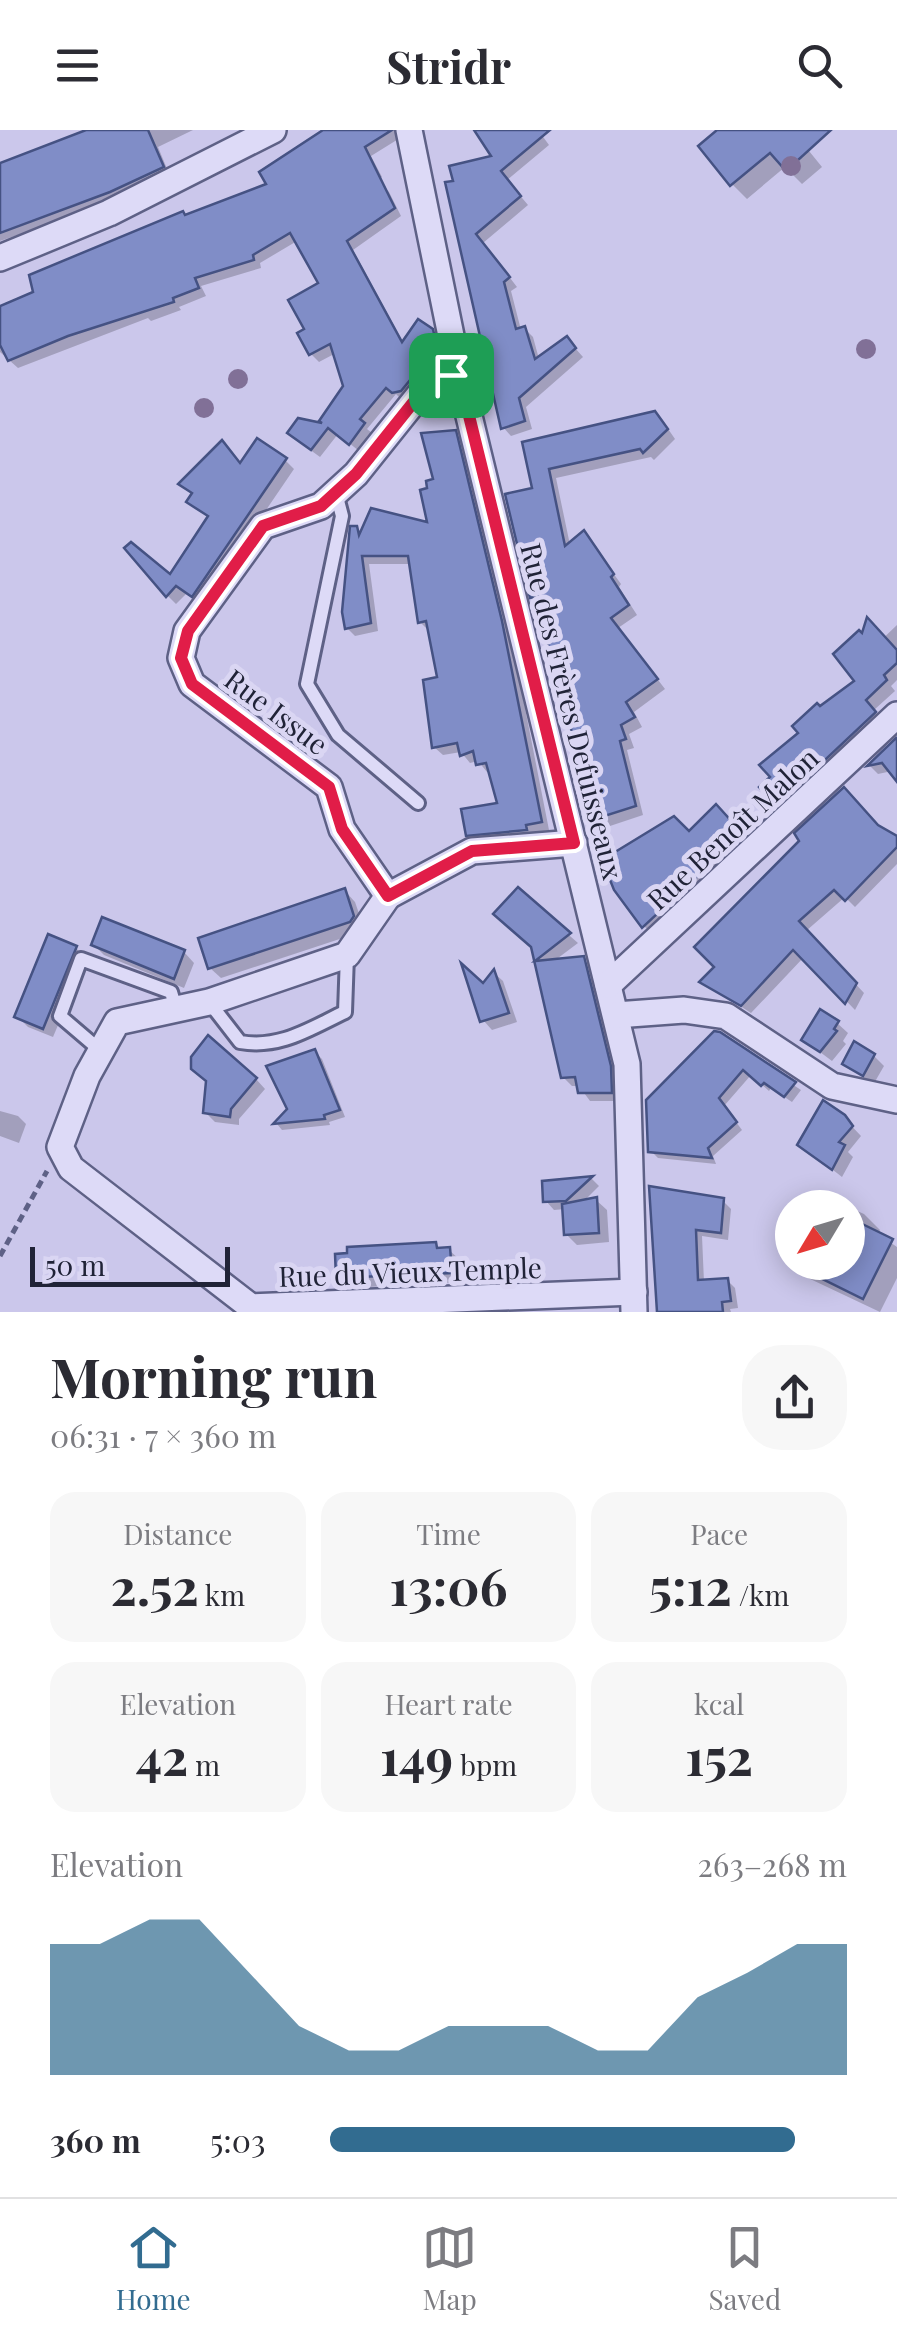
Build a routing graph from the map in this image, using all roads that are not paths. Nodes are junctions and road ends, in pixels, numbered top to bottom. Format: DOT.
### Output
graph roads {
  1 [pos="272,130"];
  2 [pos="409,130"];
  3 [pos="0,258"];
  4 [pos="459,375"];
  5 [pos="336,492"];
  6 [pos="897,716"];
  7 [pos="418,803"];
  8 [pos="574,843"];
  9 [pos="388,896"];
  10 [pos="347,956"];
  11 [pos="608,984"];
  12 [pos="209,1002"];
  13 [pos="176,1009"];
  14 [pos="616,1015"];
  15 [pos="101,1051"];
  16 [pos="897,1100"];
  17 [pos="634,1302"];
  1 -- 3 [label="street"];
  2 -- 4 [label="street, Rue des Frères Defuisseaux"];
  4 -- 5 [label="street, Rue Issue"];
  4 -- 8 [label="street, Rue des Frères Defuisseaux"];
  5 -- 7 [label="lane"];
  5 -- 9 [label="street, Rue Issue"];
  6 -- 11 [label="street, Rue Benoît Malon"];
  8 -- 9 [label="street"];
  8 -- 11 [label="street, Rue des Frères Defuisseaux"];
  9 -- 10 [label="street"];
  10 -- 12 [label="street"];
  10 -- 12 [label="lane"];
  11 -- 14 [label="street, Rue des Frères Defuisseaux"];
  12 -- 13 [label="street"];
  13 -- 15 [label="street"];
  13 -- 15 [label="lane"];
  14 -- 16 [label="street"];
  14 -- 17 [label="street, Rue des Frères Defuisseaux"];
  15 -- 17 [label="street, Rue du Vieux Temple"];
}
